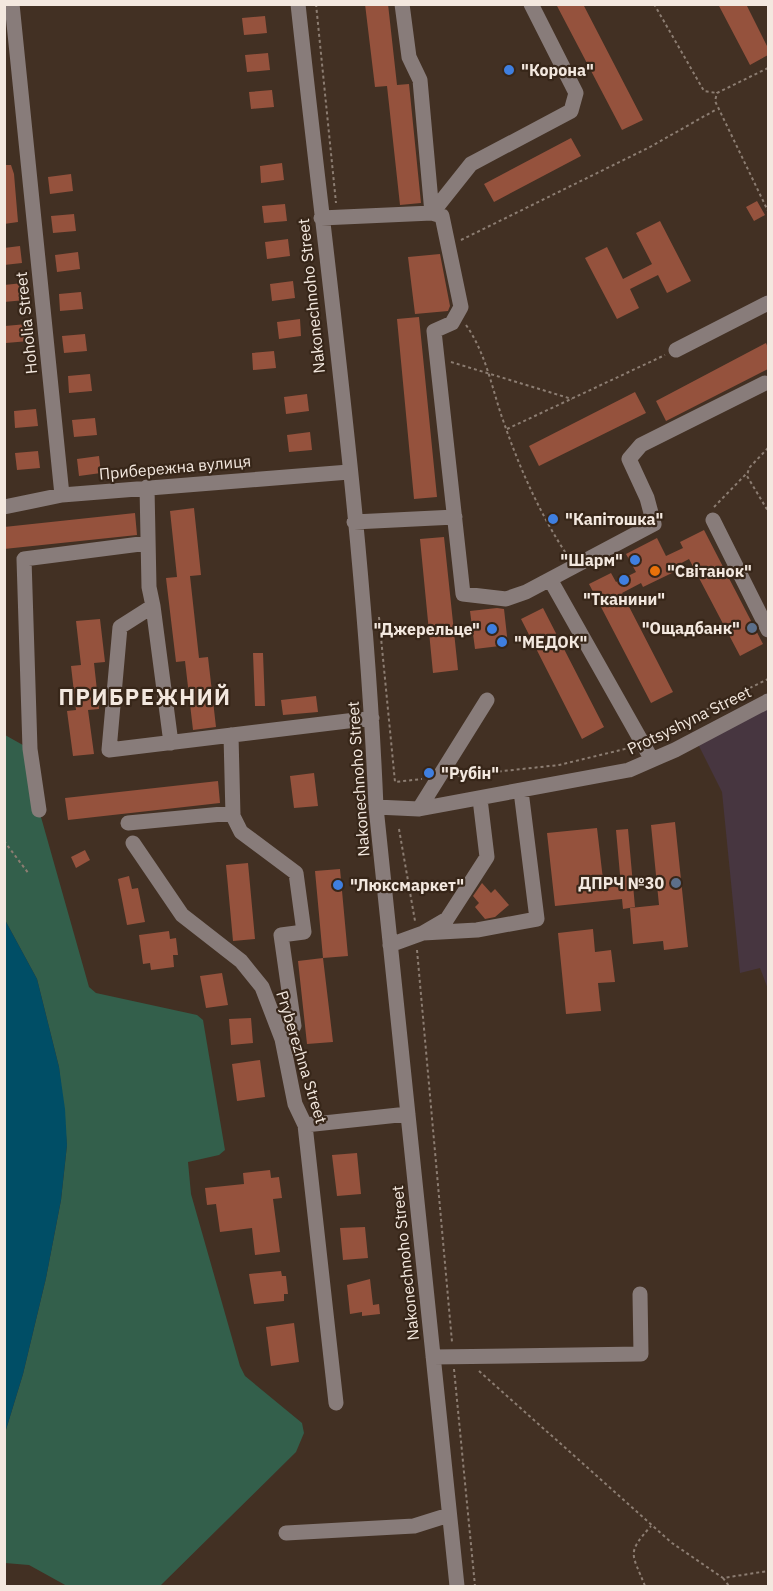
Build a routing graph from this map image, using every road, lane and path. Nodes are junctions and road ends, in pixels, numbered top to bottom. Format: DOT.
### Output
graph roads {
  1 [pos="12,4"];
  2 [pos="298,4"];
  3 [pos="402,4"];
  4 [pos="531,4"];
  5 [pos="654,4"];
  6 [pos="768,68"];
  7 [pos="717,93"];
  8 [pos="717,109"];
  9 [pos="768,211"];
  10 [pos="432,213"];
  11 [pos="321,218"];
  12 [pos="450,246"];
  13 [pos="768,303"];
  14 [pos="457,313"];
  15 [pos="676,350"];
  16 [pos="437,358"];
  17 [pos="491,374"];
  18 [pos="765,383"];
  19 [pos="572,399"];
  20 [pos="506,429"];
  21 [pos="768,448"];
  22 [pos="349,472"];
  23 [pos="748,472"];
  24 [pos="147,487"];
  25 [pos="62,495"];
  26 [pos="4,507"];
  27 [pos="768,512"];
  28 [pos="455,517"];
  29 [pos="713,520"];
  30 [pos="354,522"];
  31 [pos="148,543"];
  32 [pos="575,567"];
  33 [pos="551,581"];
  34 [pos="153,606"];
  35 [pos="768,627"];
  36 [pos="487,700"];
  37 [pos="768,701"];
  38 [pos="372,718"];
  39 [pos="231,735"];
  40 [pos="171,743"];
  41 [pos="652,760"];
  42 [pos="521,791"];
  43 [pos="480,800"];
  44 [pos="376,807"];
  45 [pos="419,809"];
  46 [pos="39,810"];
  47 [pos="233,813"];
  48 [pos="128,823"];
  49 [pos="399,829"];
  50 [pos="4,841"];
  51 [pos="132,843"];
  52 [pos="29,874"];
  53 [pos="419,935"];
  54 [pos="390,945"];
  55 [pos="294,1026"];
  56 [pos="408,1114"];
  57 [pos="305,1125"];
  58 [pos="640,1294"];
  59 [pos="433,1357"];
  60 [pos="458,1357"];
  61 [pos="336,1403"];
  62 [pos="449,1515"];
  63 [pos="651,1526"];
  64 [pos="286,1533"];
  65 [pos="768,1571"];
  66 [pos="723,1578"];
  67 [pos="457,1587"];
  68 [pos="475,1587"];
  69 [pos="645,1587"];
  70 [pos="729,1587"];
  1 -- 25 [label="street, Hoholia Street"];
  2 -- 11 [label="street, Nakonechnoho Street"];
  3 -- 10 [label="street"];
  4 -- 10 [label="street"];
  5 -- 7 [label="path"];
  6 -- 7 [label="path"];
  7 -- 8 [label="path"];
  8 -- 9 [label="path"];
  8 -- 12 [label="path"];
  10 -- 11 [label="street"];
  10 -- 12 [label="street"];
  11 -- 22 [label="street, Nakonechnoho Street"];
  12 -- 14 [label="street"];
  13 -- 15 [label="street"];
  14 -- 16 [label="street"];
  14 -- 17 [label="path"];
  15 -- 19 [label="path"];
  16 -- 17 [label="path"];
  16 -- 28 [label="street"];
  17 -- 19 [label="path"];
  17 -- 20 [label="path"];
  18 -- 32 [label="street"];
  19 -- 20 [label="path"];
  20 -- 32 [label="path"];
  21 -- 23 [label="path"];
  22 -- 24 [label="street, Прибережна вулиця"];
  22 -- 30 [label="street, Nakonechnoho Street"];
  23 -- 27 [label="path"];
  23 -- 29 [label="path"];
  24 -- 25 [label="street, Прибережна вулиця"];
  24 -- 31 [label="street"];
  25 -- 26 [label="street, Прибережна вулиця"];
  28 -- 30 [label="street"];
  28 -- 33 [label="street"];
  29 -- 35 [label="street"];
  30 -- 38 [label="street, Nakonechnoho Street"];
  31 -- 34 [label="street"];
  31 -- 46 [label="street"];
  32 -- 33 [label="street"];
  33 -- 41 [label="street"];
  34 -- 40 [label="street"];
  34 -- 40 [label="street"];
  36 -- 45 [label="street"];
  37 -- 41 [label="street, Protsyshyna Street"];
  38 -- 39 [label="street"];
  38 -- 44 [label="street, Nakonechnoho Street"];
  39 -- 40 [label="street"];
  39 -- 47 [label="street"];
  41 -- 42 [label="street, Protsyshyna Street"];
  42 -- 43 [label="street, Protsyshyna Street"];
  42 -- 53 [label="street"];
  43 -- 45 [label="street, Protsyshyna Street"];
  43 -- 53 [label="street"];
  44 -- 45 [label="street, Protsyshyna Street"];
  44 -- 54 [label="street, Nakonechnoho Street"];
  47 -- 48 [label="street"];
  47 -- 55 [label="street"];
  49 -- 53 [label="path"];
  50 -- 52 [label="path"];
  51 -- 57 [label="street, Pryberezhna Street"];
  53 -- 54 [label="street"];
  53 -- 60 [label="path"];
  54 -- 56 [label="street, Nakonechnoho Street"];
  56 -- 57 [label="street"];
  56 -- 59 [label="street, Nakonechnoho Street"];
  57 -- 61 [label="street, Pryberezhna Street"];
  58 -- 60 [label="street"];
  59 -- 60 [label="street"];
  59 -- 62 [label="street, Nakonechnoho Street"];
  60 -- 63 [label="path"];
  60 -- 68 [label="path"];
  62 -- 64 [label="street"];
  62 -- 67 [label="street, Nakonechnoho Street"];
  63 -- 66 [label="path"];
  63 -- 69 [label="path"];
  65 -- 66 [label="path"];
  66 -- 70 [label="path"];
}
